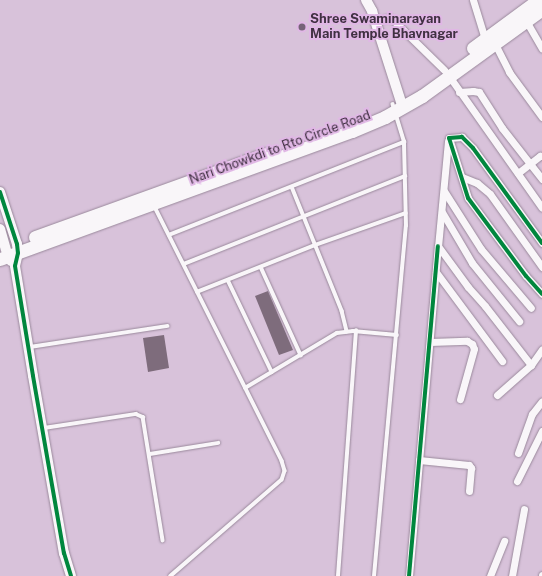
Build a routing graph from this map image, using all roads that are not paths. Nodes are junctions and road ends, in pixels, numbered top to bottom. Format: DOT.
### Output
graph roads {
  1 [pos="366,0"];
  2 [pos="473,0"];
  3 [pos="530,6"];
  4 [pos="375,21"];
  5 [pos="490,39"];
  6 [pos="542,48"];
  7 [pos="447,74"];
  8 [pos="459,92"];
  9 [pos="398,106"];
  10 [pos="542,117"];
  11 [pos="449,138"];
  12 [pos="404,142"];
  13 [pos="542,156"];
  14 [pos="530,164"];
  15 [pos="518,173"];
  16 [pos="405,176"];
  17 [pos="462,177"];
  18 [pos="542,179"];
  19 [pos="292,187"];
  20 [pos="444,191"];
  21 [pos="0,192"];
  22 [pos="152,199"];
  23 [pos="542,208"];
  24 [pos="442,212"];
  25 [pos="406,213"];
  26 [pos="303,215"];
  27 [pos="0,229"];
  28 [pos="169,235"];
  29 [pos="542,243"];
  30 [pos="315,245"];
  31 [pos="438,246"];
  32 [pos="9,254"];
  33 [pos="184,264"];
  34 [pos="261,267"];
  35 [pos="542,267"];
  36 [pos="436,272"];
  37 [pos="228,280"];
  38 [pos="197,292"];
  39 [pos="542,294"];
  40 [pos="531,308"];
  41 [pos="519,321"];
  42 [pos="167,326"];
  43 [pos="347,331"];
  44 [pos="356,331"];
  45 [pos="397,334"];
  46 [pos="430,342"];
  47 [pos="29,347"];
  48 [pos="542,349"];
  49 [pos="301,355"];
  50 [pos="502,361"];
  51 [pos="531,365"];
  52 [pos="272,372"];
  53 [pos="245,388"];
  54 [pos="497,395"];
  55 [pos="460,399"];
  56 [pos="542,401"];
  57 [pos="42,428"];
  58 [pos="542,430"];
  59 [pos="218,443"];
  60 [pos="518,453"];
  61 [pos="150,454"];
  62 [pos="420,460"];
  63 [pos="517,481"];
  64 [pos="469,491"];
  65 [pos="524,509"];
  66 [pos="163,540"];
  67 [pos="504,540"];
  68 [pos="512,575"];
  69 [pos="71,576"];
  70 [pos="171,576"];
  71 [pos="338,576"];
  72 [pos="374,576"];
  73 [pos="409,576"];
  74 [pos="490,576"];
  75 [pos="521,576"];
  1 -- 4 [label="street"];
  2 -- 5 [label="street"];
  3 -- 5 [label="highway, Nari Chowkdi to Rto Circle Road"];
  3 -- 6 [label="street"];
  4 -- 7 [label="street"];
  4 -- 9 [label="street"];
  5 -- 7 [label="highway, Nari Chowkdi to Rto Circle Road"];
  5 -- 10 [label="street"];
  7 -- 8 [label="street"];
  7 -- 9 [label="highway, Nari Chowkdi to Rto Circle Road"];
  8 -- 14 [label="street"];
  8 -- 15 [label="street"];
  9 -- 12 [label="lane"];
  9 -- 22 [label="highway, Nari Chowkdi to Rto Circle Road"];
  11 -- 17 [label="street"];
  11 -- 20 [label="street"];
  11 -- 29 [label="street"];
  12 -- 16 [label="lane"];
  12 -- 19 [label="lane"];
  13 -- 14 [label="street"];
  14 -- 15 [label="street"];
  14 -- 18 [label="street"];
  15 -- 23 [label="street"];
  16 -- 25 [label="lane"];
  16 -- 26 [label="lane"];
  17 -- 35 [label="street"];
  17 -- 39 [label="street"];
  19 -- 26 [label="lane"];
  19 -- 28 [label="lane"];
  20 -- 24 [label="street"];
  20 -- 40 [label="street"];
  21 -- 32 [label="street"];
  22 -- 28 [label="lane"];
  22 -- 32 [label="highway, Nari Chowkdi to Rto Circle Road"];
  24 -- 31 [label="street"];
  24 -- 41 [label="street"];
  25 -- 30 [label="lane"];
  25 -- 45 [label="lane"];
  26 -- 30 [label="lane"];
  26 -- 33 [label="lane"];
  27 -- 32 [label="street"];
  28 -- 33 [label="lane"];
  30 -- 34 [label="lane"];
  30 -- 43 [label="lane"];
  31 -- 36 [label="street"];
  31 -- 51 [label="street"];
  32 -- 47 [label="street"];
  33 -- 38 [label="lane"];
  34 -- 37 [label="lane"];
  34 -- 49 [label="lane"];
  36 -- 46 [label="street"];
  36 -- 50 [label="street"];
  37 -- 38 [label="lane"];
  37 -- 52 [label="lane"];
  38 -- 53 [label="lane"];
  42 -- 47 [label="lane"];
  43 -- 44 [label="lane"];
  43 -- 49 [label="lane"];
  44 -- 45 [label="lane"];
  44 -- 71 [label="lane"];
  45 -- 72 [label="lane"];
  46 -- 55 [label="street"];
  46 -- 62 [label="street"];
  47 -- 57 [label="street"];
  48 -- 51 [label="street"];
  49 -- 52 [label="lane"];
  51 -- 54 [label="street"];
  52 -- 53 [label="lane"];
  53 -- 70 [label="lane"];
  56 -- 60 [label="street"];
  57 -- 61 [label="lane"];
  57 -- 69 [label="street"];
  58 -- 63 [label="street"];
  59 -- 61 [label="lane"];
  61 -- 66 [label="lane"];
  62 -- 64 [label="street"];
  62 -- 73 [label="street"];
  65 -- 68 [label="street"];
  67 -- 74 [label="street"];
  68 -- 75 [label="street"];
}
